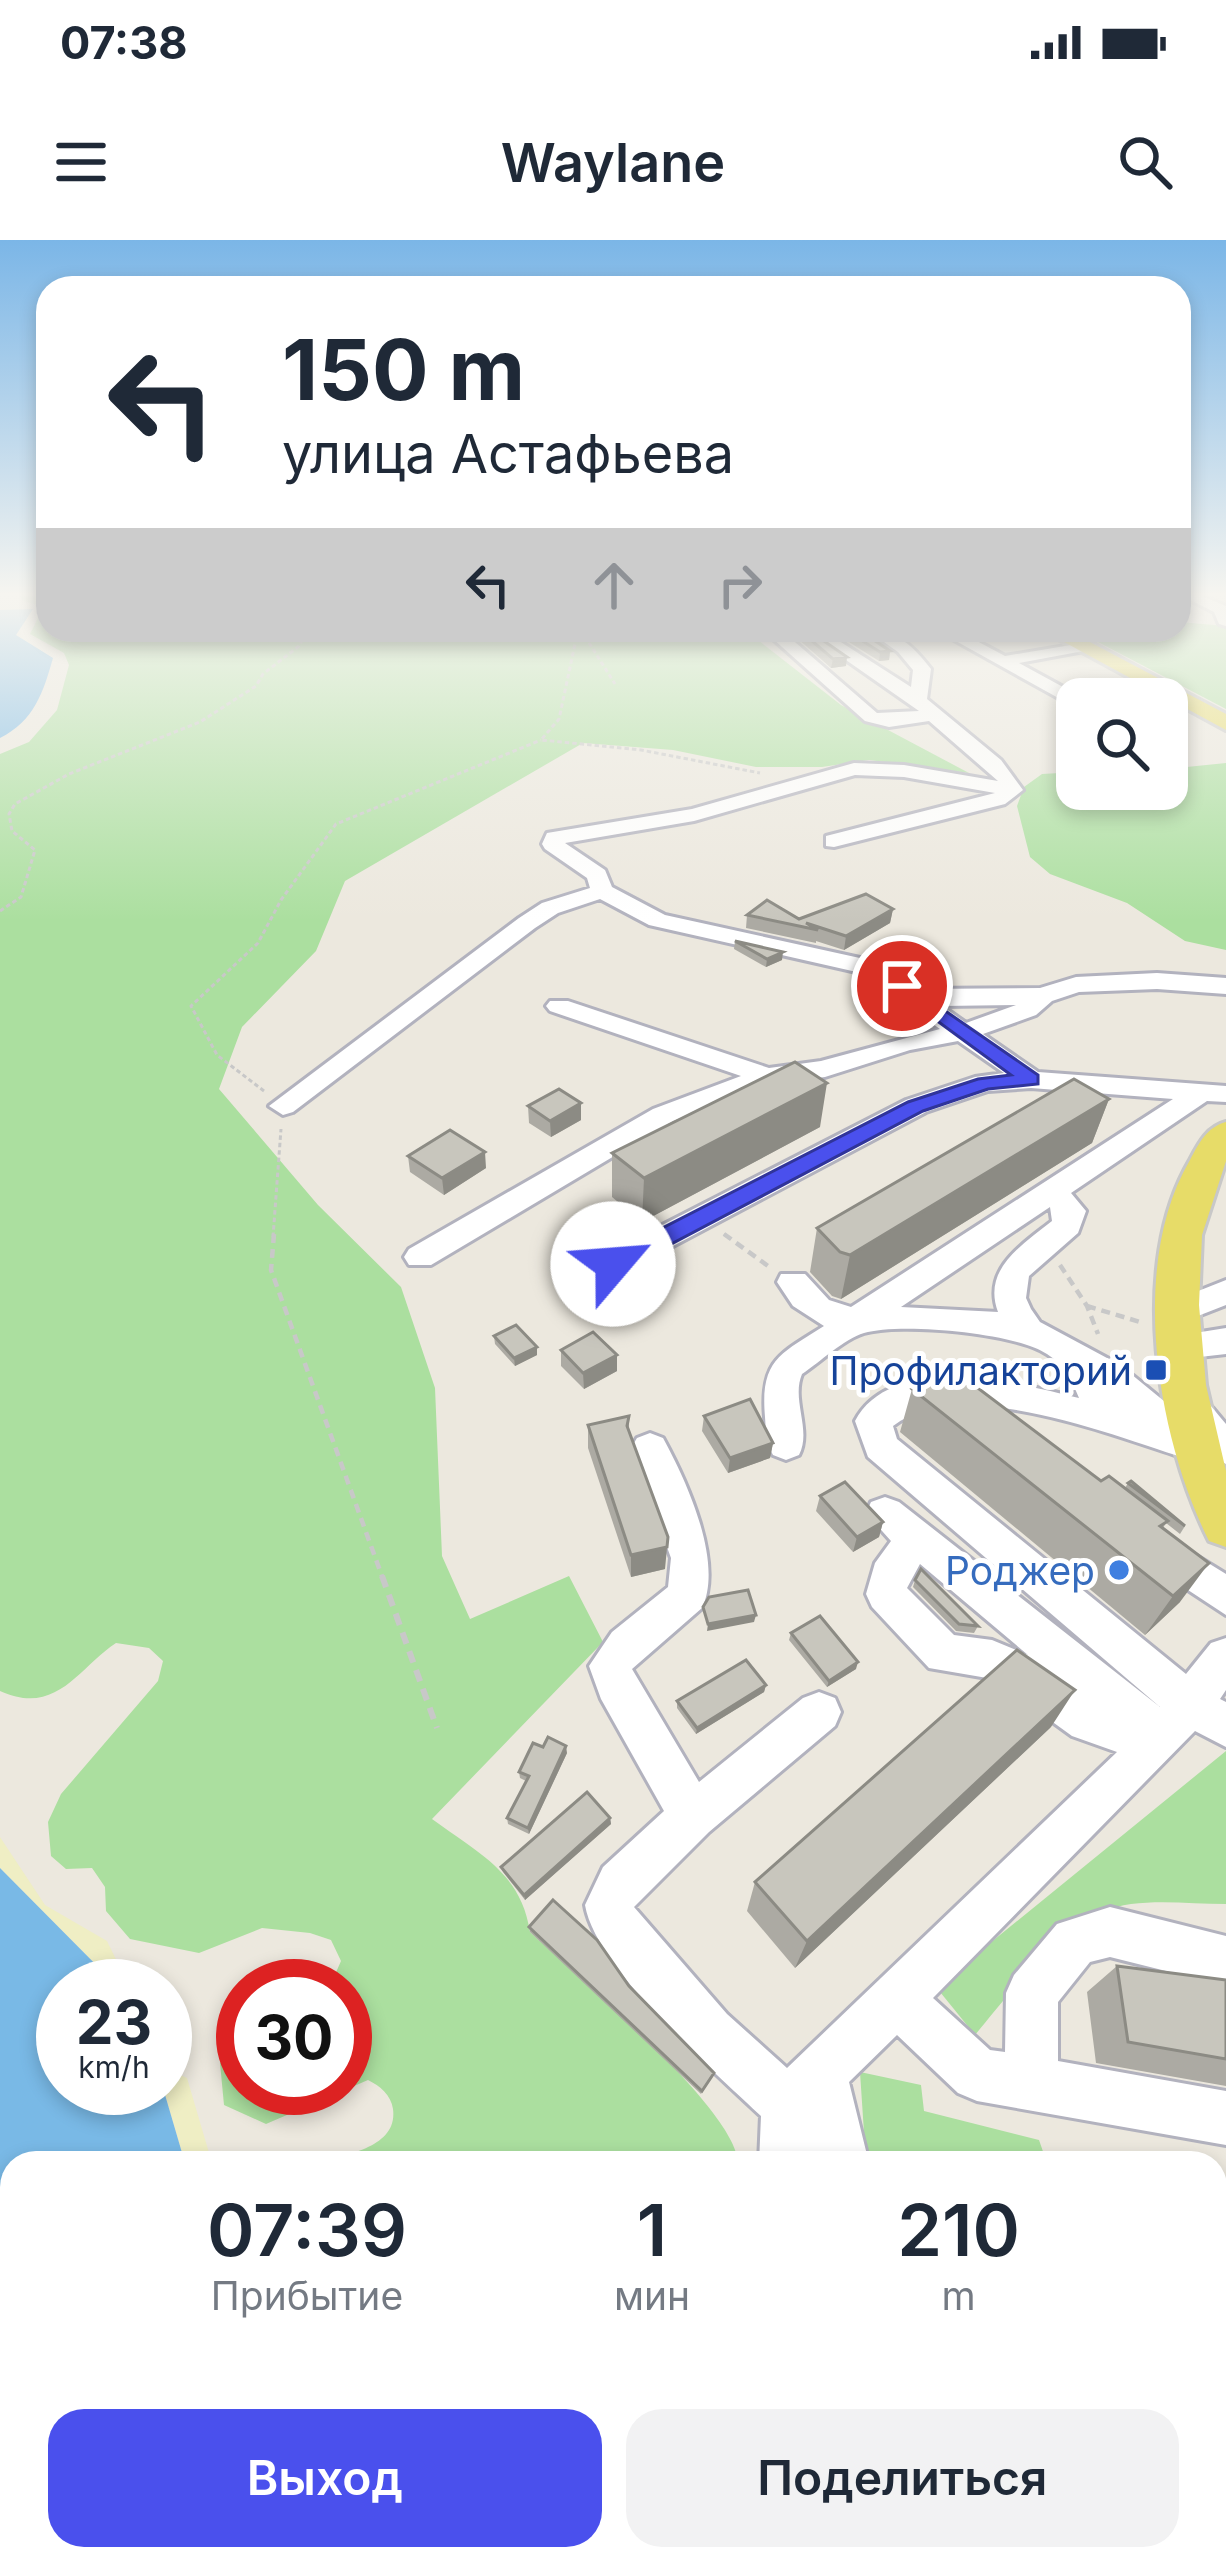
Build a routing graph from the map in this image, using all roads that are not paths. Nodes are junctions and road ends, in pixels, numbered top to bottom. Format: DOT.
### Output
graph roads {
  1 [pos="855,703"];
  2 [pos="919,703"];
  3 [pos="924,703"];
  4 [pos="1188,703"];
  5 [pos="924,707"];
  6 [pos="1226,723"];
  7 [pos="1013,790"];
  8 [pos="834,841"];
  9 [pos="602,891"];
  10 [pos="1226,986"];
  11 [pos="1043,996"];
  12 [pos="916,997"];
  13 [pos="559,1006"];
  14 [pos="965,1032"];
  15 [pos="767,1076"];
  16 [pos="1031,1080"];
  17 [pos="1214,1093"];
  18 [pos="283,1106"];
  19 [pos="1220,1154"];
  20 [pos="1053,1191"];
  21 [pos="421,1257"];
  22 [pos="613,1264"];
  23 [pos="793,1282"];
  24 [pos="1226,1292"];
  25 [pos="854,1322"];
  26 [pos="1181,1329"];
  27 [pos="1029,1332"];
  28 [pos="1226,1341"];
  29 [pos="1072,1354"];
  30 [pos="960,1393"];
  31 [pos="1108,1422"];
  32 [pos="1203,1433"];
  33 [pos="1014,1436"];
  34 [pos="787,1445"];
  35 [pos="650,1448"];
  36 [pos="1225,1522"];
  37 [pos="1138,1533"];
  38 [pos="1226,1597"];
  39 [pos="1226,1657"];
  40 [pos="819,1712"];
  41 [pos="1194,1724"];
  42 [pos="693,1816"];
  43 [pos="1226,1961"];
  44 [pos="898,2001"];
  45 [pos="1031,2084"];
  46 [pos="804,2091"];
  47 [pos="1226,2118"];
  48 [pos="790,2151"];
  49 [pos="835,2151"];
  1 -- 5 [label="street"];
  2 -- 5 [label="street"];
  3 -- 5 [label="street"];
  4 -- 6 [label="main road"];
  5 -- 7 [label="street"];
  7 -- 8 [label="street"];
  7 -- 9 [label="street"];
  9 -- 12 [label="street"];
  9 -- 18 [label="street"];
  10 -- 11 [label="street"];
  11 -- 12 [label="street"];
  11 -- 14 [label="street"];
  12 -- 14 [label="street"];
  13 -- 15 [label="street"];
  14 -- 15 [label="street"];
  14 -- 16 [label="street"];
  15 -- 21 [label="street"];
  16 -- 17 [label="street"];
  16 -- 22 [label="street"];
  17 -- 20 [label="street"];
  19 -- 26 [label="main road"];
  20 -- 25 [label="street"];
  20 -- 27 [label="street"];
  23 -- 25 [label="street"];
  24 -- 26 [label="street"];
  25 -- 27 [label="street"];
  25 -- 34 [label="street"];
  26 -- 28 [label="street"];
  26 -- 32 [label="main road"];
  27 -- 29 [label="street"];
  29 -- 31 [label="street"];
  29 -- 32 [label="street"];
  30 -- 31 [label="street"];
  30 -- 33 [label="street"];
  30 -- 41 [label="street"];
  31 -- 32 [label="street"];
  32 -- 36 [label="main road"];
  35 -- 42 [label="street"];
  37 -- 38 [label="street"];
  39 -- 41 [label="street"];
  40 -- 42 [label="street"];
  41 -- 41 [label="street"];
  41 -- 44 [label="street"];
  42 -- 46 [label="street"];
  43 -- 45 [label="street"];
  44 -- 45 [label="street"];
  44 -- 46 [label="street"];
  45 -- 47 [label="street"];
  46 -- 48 [label="street"];
  46 -- 49 [label="street"];
}
